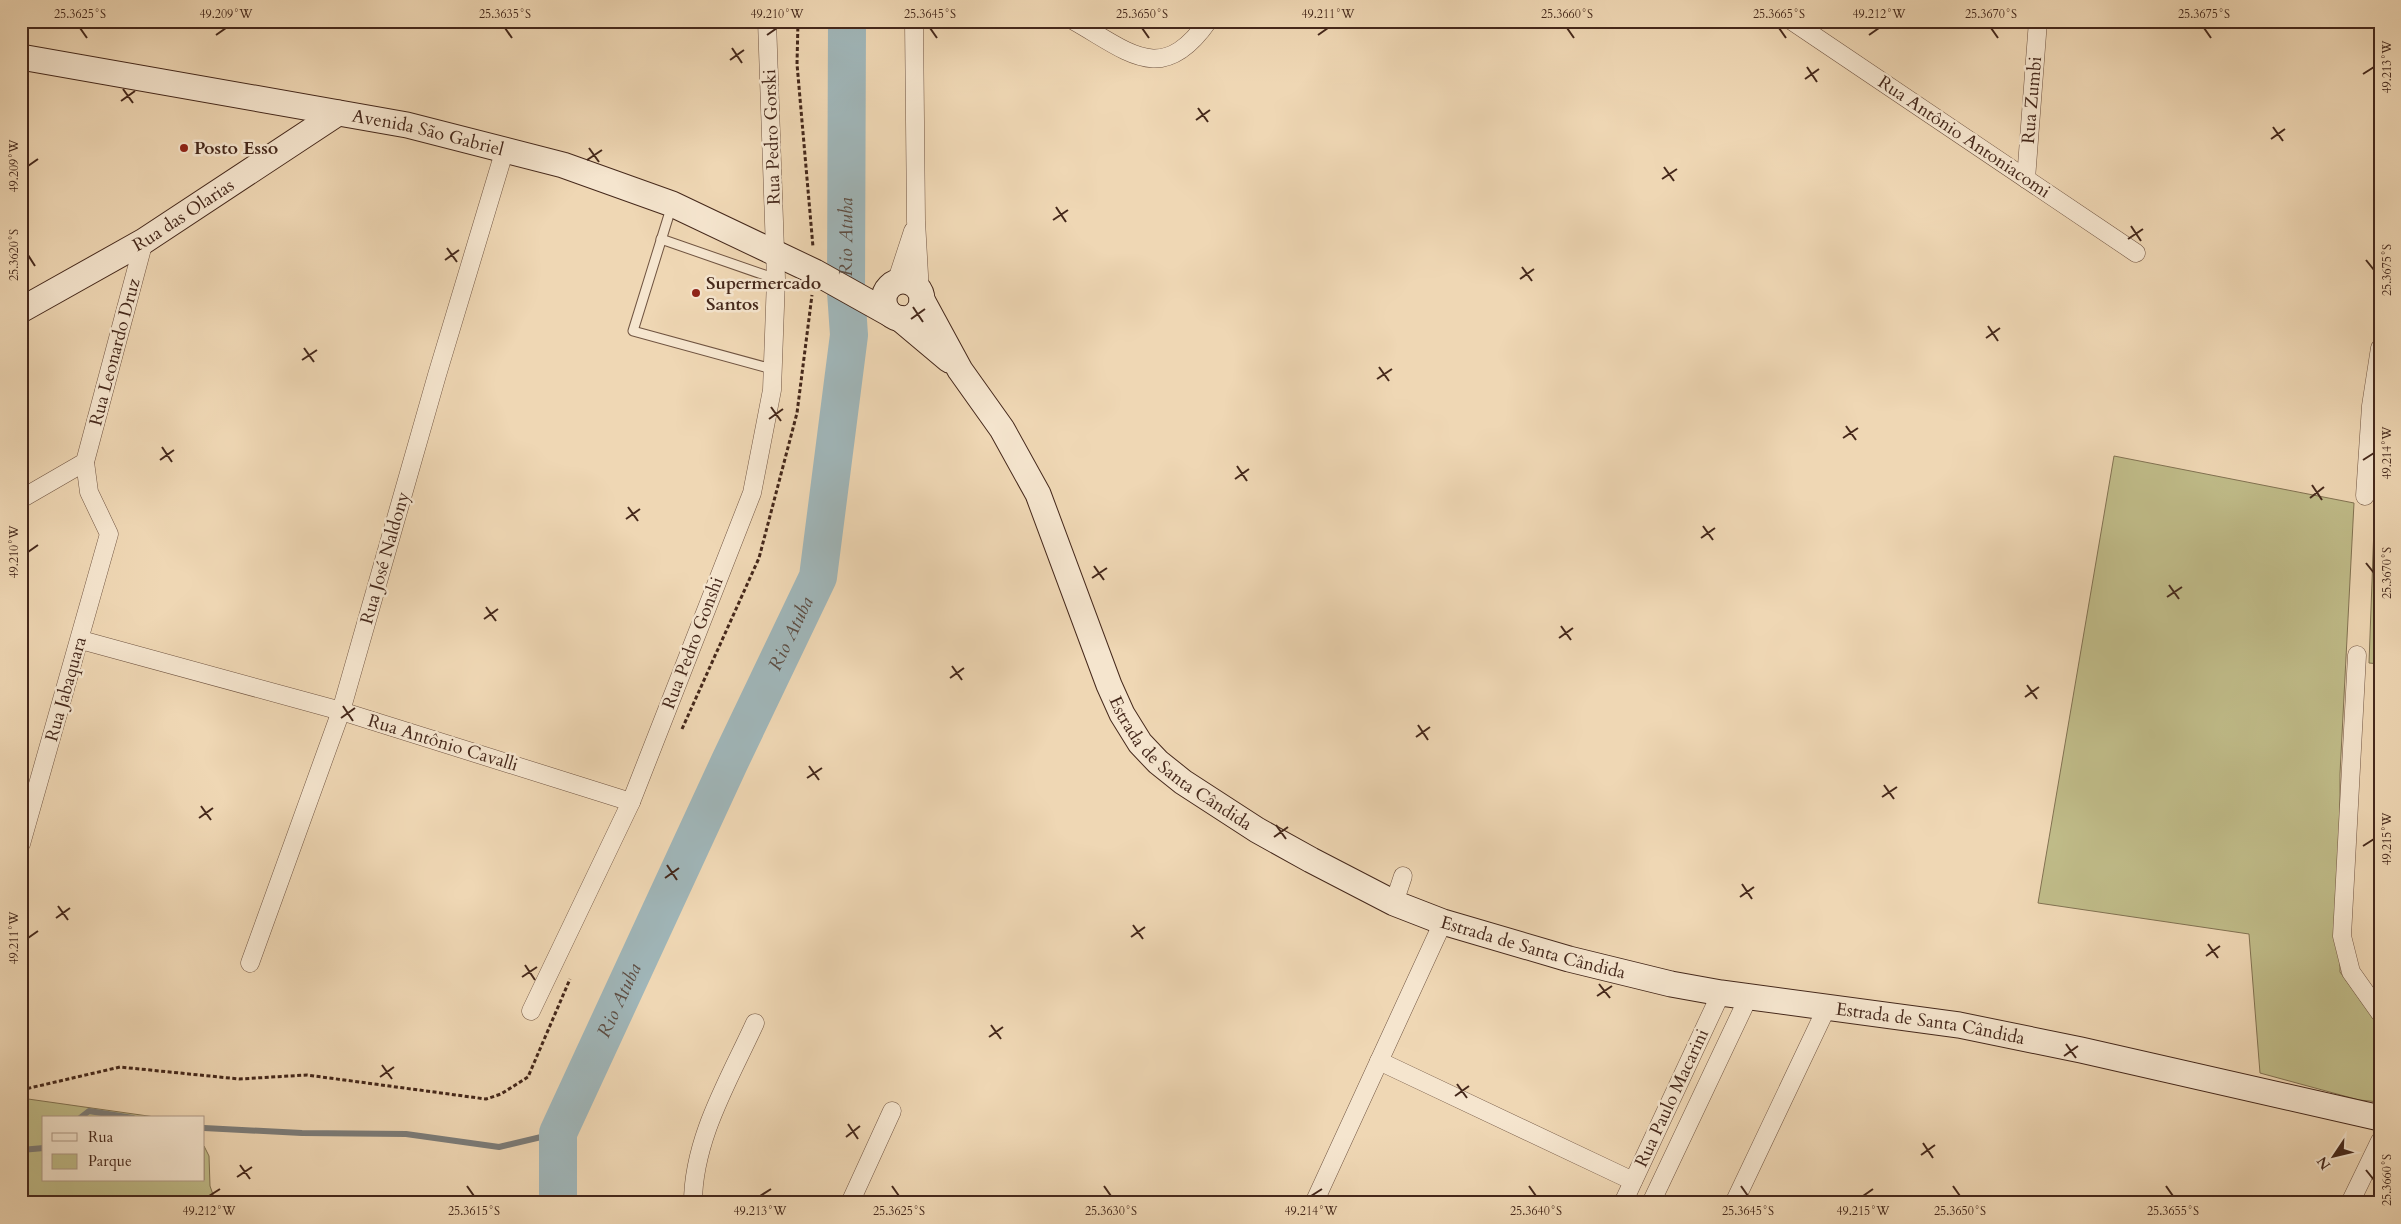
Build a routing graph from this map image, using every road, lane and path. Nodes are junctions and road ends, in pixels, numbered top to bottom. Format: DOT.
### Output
graph roads {
  1 [pos="767,21"];
  2 [pos="798,21"];
  3 [pos="914,21"];
  4 [pos="1074,21"];
  5 [pos="1208,21"];
  6 [pos="2038,21"];
  7 [pos="1797,23"];
  8 [pos="21,57"];
  9 [pos="338,113"];
  10 [pos="505,149"];
  11 [pos="2026,179"];
  12 [pos="672,204"];
  13 [pos="916,221"];
  14 [pos="661,240"];
  15 [pos="144,241"];
  16 [pos="777,253"];
  17 [pos="2136,254"];
  18 [pos="815,272"];
  19 [pos="776,279"];
  20 [pos="893,285"];
  21 [pos="853,292"];
  22 [pos="921,297"];
  23 [pos="21,310"];
  24 [pos="894,316"];
  25 [pos="2380,348"];
  26 [pos="772,369"];
  27 [pos="960,370"];
  28 [pos="85,462"];
  29 [pos="2365,496"];
  30 [pos="21,499"];
  31 [pos="109,534"];
  32 [pos="81,640"];
  33 [pos="2357,655"];
  34 [pos="341,711"];
  35 [pos="678,738"];
  36 [pos="631,802"];
  37 [pos="21,844"];
  38 [pos="1403,876"];
  39 [pos="1394,903"];
  40 [pos="1443,922"];
  41 [pos="250,963"];
  42 [pos="574,970"];
  43 [pos="1720,993"];
  44 [pos="1749,996"];
  45 [pos="1827,1007"];
  46 [pos="531,1012"];
  47 [pos="2380,1013"];
  48 [pos="755,1023"];
  49 [pos="1379,1061"];
  50 [pos="21,1090"];
  51 [pos="892,1112"];
  52 [pos="2380,1118"];
  53 [pos="2380,1141"];
  54 [pos="1633,1181"];
  55 [pos="1319,1201"];
  56 [pos="693,1203"];
  57 [pos="850,1203"];
  58 [pos="1623,1203"];
  59 [pos="1651,1203"];
  60 [pos="1734,1203"];
  61 [pos="2350,1203"];
  1 -- 16 [label="street, Rua Pedro Gorski"];
  2 -- 18 [label="path"];
  3 -- 13 [label="street"];
  4 -- 5 [label="street"];
  6 -- 11 [label="street, Rua Zumbi"];
  7 -- 11 [label="street, Rua Antônio Antoniacomi"];
  8 -- 9 [label="main road, Avenida São Gabriel"];
  9 -- 10 [label="main road, Avenida São Gabriel"];
  9 -- 15 [label="main road, Rua das Olarias"];
  10 -- 12 [label="main road, Avenida São Gabriel"];
  10 -- 34 [label="street, Rua José Naldony"];
  11 -- 17 [label="street, Rua Antônio Antoniacomi"];
  12 -- 14 [label="lane"];
  12 -- 16 [label="main road, Avenida São Gabriel"];
  13 -- 20 [label="street"];
  13 -- 22 [label="street"];
  14 -- 19 [label="lane"];
  14 -- 26 [label="lane"];
  15 -- 23 [label="main road, Rua das Olarias"];
  15 -- 28 [label="street, Rua Leonardo Druz"];
  16 -- 18 [label="main road, Avenida São Gabriel"];
  16 -- 19 [label="street, Rua Pedro Gonshi"];
  18 -- 21 [label="main road, Avenida São Gabriel"];
  18 -- 35 [label="path"];
  19 -- 26 [label="street, Rua Pedro Gonshi"];
  20 -- 21 [label="main road"];
  20 -- 22 [label="main road"];
  20 -- 24 [label="main road"];
  21 -- 24 [label="main road, Estrada de Santa Cândida"];
  22 -- 24 [label="main road"];
  22 -- 27 [label="main road, Estrada de Santa Cândida"];
  24 -- 27 [label="main road, Estrada de Santa Cândida"];
  25 -- 29 [label="street"];
  26 -- 36 [label="street, Rua Pedro Gonshi"];
  27 -- 39 [label="main road, Estrada de Santa Cândida"];
  28 -- 30 [label="street"];
  28 -- 31 [label="street, Rua Leonardo Druz"];
  31 -- 32 [label="street, Rua Jabaquara"];
  32 -- 34 [label="street, Rua Antônio Cavalli"];
  32 -- 37 [label="street, Rua Jabaquara"];
  33 -- 47 [label="street"];
  34 -- 36 [label="street, Rua Antônio Cavalli"];
  34 -- 41 [label="street, Rua José Naldony"];
  36 -- 46 [label="street, Rua Pedro Gonshi"];
  38 -- 39 [label="street"];
  39 -- 40 [label="main road, Estrada de Santa Cândida"];
  40 -- 43 [label="main road, Estrada de Santa Cândida"];
  40 -- 49 [label="street"];
  42 -- 50 [label="path"];
  43 -- 44 [label="main road, Estrada de Santa Cândida"];
  43 -- 54 [label="street, Rua Paulo Macarini"];
  44 -- 45 [label="main road, Estrada de Santa Cândida"];
  44 -- 59 [label="street"];
  45 -- 52 [label="main road, Estrada de Santa Cândida"];
  45 -- 60 [label="street"];
  48 -- 56 [label="street"];
  49 -- 54 [label="street"];
  49 -- 55 [label="street"];
  51 -- 57 [label="street"];
  53 -- 61 [label="street"];
  54 -- 58 [label="street, Rua Paulo Macarini"];
}
